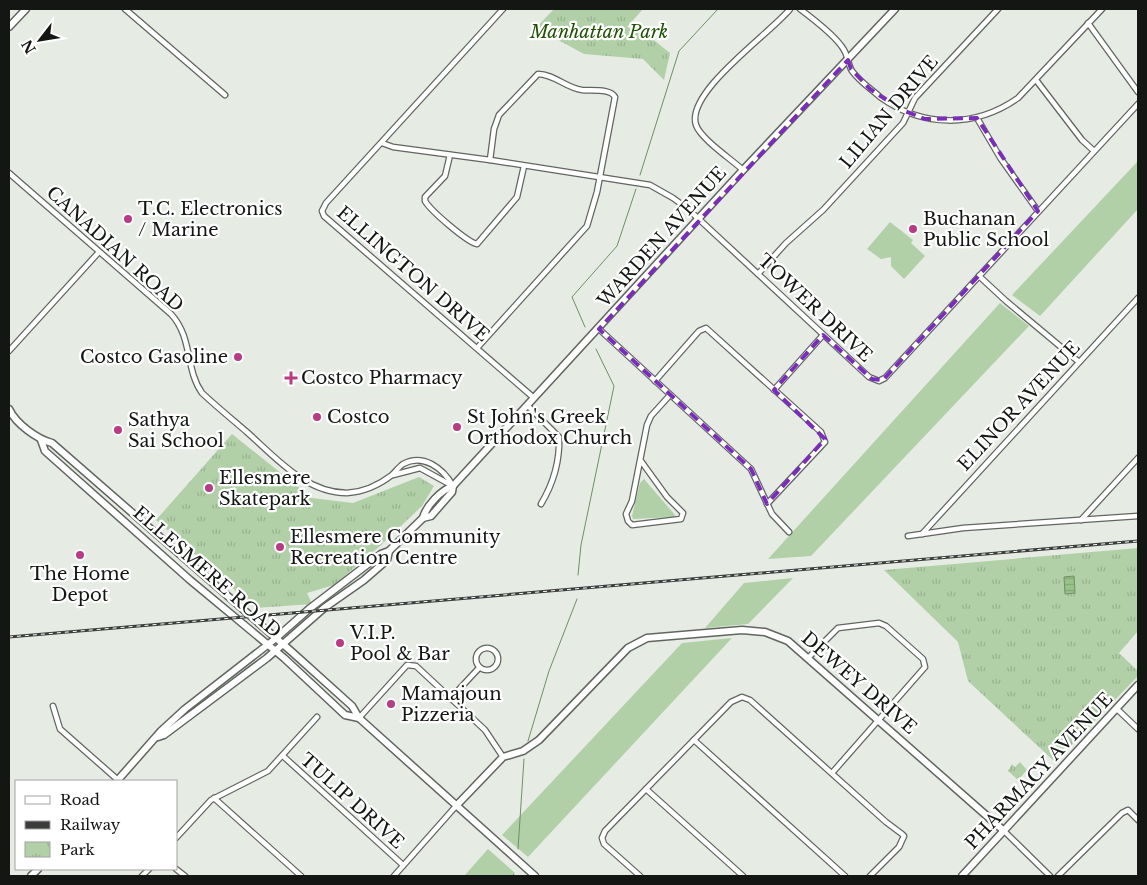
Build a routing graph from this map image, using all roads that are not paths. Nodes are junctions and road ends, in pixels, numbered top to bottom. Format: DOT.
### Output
graph roads {
  1 [pos="26,9"];
  2 [pos="125,9"];
  3 [pos="503,9"];
  4 [pos="790,9"];
  5 [pos="800,9"];
  6 [pos="895,9"];
  7 [pos="998,9"];
  8 [pos="1102,9"];
  9 [pos="1088,23"];
  10 [pos="9,27"];
  11 [pos="848,60"];
  12 [pos="1036,80"];
  13 [pos="1138,92"];
  14 [pos="225,95"];
  15 [pos="1138,104"];
  16 [pos="908,112"];
  17 [pos="977,118"];
  18 [pos="382,144"];
  19 [pos="1094,150"];
  20 [pos="450,155"];
  21 [pos="490,160"];
  22 [pos="524,166"];
  23 [pos="743,170"];
  24 [pos="9,173"];
  25 [pos="599,176"];
  26 [pos="1038,211"];
  27 [pos="698,220"];
  28 [pos="100,252"];
  29 [pos="758,274"];
  30 [pos="980,276"];
  31 [pos="1138,298"];
  32 [pos="599,329"];
  33 [pos="823,335"];
  34 [pos="477,348"];
  35 [pos="9,351"];
  36 [pos="1079,362"];
  37 [pos="655,381"];
  38 [pos="774,390"];
  39 [pos="670,395"];
  40 [pos="534,398"];
  41 [pos="528,406"];
  42 [pos="10,413"];
  43 [pos="41,440"];
  44 [pos="1138,458"];
  45 [pos="640,461"];
  46 [pos="453,486"];
  47 [pos="121,503"];
  48 [pos="541,504"];
  49 [pos="767,504"];
  50 [pos="114,511"];
  51 [pos="1138,516"];
  52 [pos="1082,520"];
  53 [pos="789,532"];
  54 [pos="922,534"];
  55 [pos="908,536"];
  56 [pos="390,552"];
  57 [pos="275,638"];
  58 [pos="282,644"];
  59 [pos="268,645"];
  60 [pos="274,651"];
  61 [pos="809,657"];
  62 [pos="479,668"];
  63 [pos="1138,686"];
  64 [pos="451,698"];
  65 [pos="53,706"];
  66 [pos="1117,709"];
  67 [pos="317,717"];
  68 [pos="359,718"];
  69 [pos="879,720"];
  70 [pos="1138,729"];
  71 [pos="158,737"];
  72 [pos="694,740"];
  73 [pos="282,756"];
  74 [pos="503,757"];
  75 [pos="832,773"];
  76 [pos="117,780"];
  77 [pos="646,789"];
  78 [pos="214,798"];
  79 [pos="456,806"];
  80 [pos="1138,820"];
  81 [pos="1004,831"];
  82 [pos="178,836"];
  83 [pos="403,865"];
  84 [pos="301,876"];
  85 [pos="394,876"];
  86 [pos="536,876"];
  87 [pos="640,876"];
  88 [pos="743,876"];
  89 [pos="845,876"];
  90 [pos="870,876"];
  91 [pos="962,876"];
  92 [pos="1050,876"];
  93 [pos="1058,876"];
  1 -- 10 [label="main road"];
  2 -- 14 [label="street"];
  3 -- 18 [label="street, ELLINGTON DRIVE"];
  4 -- 23 [label="street"];
  5 -- 11 [label="street"];
  6 -- 11 [label="main road, WARDEN AVENUE"];
  7 -- 16 [label="street, LILIAN DRIVE"];
  8 -- 9 [label="street"];
  9 -- 12 [label="street"];
  9 -- 13 [label="street"];
  11 -- 16 [label="street"];
  11 -- 23 [label="main road, WARDEN AVENUE"];
  12 -- 17 [label="street"];
  12 -- 19 [label="street"];
  15 -- 19 [label="street, TOWER DRIVE"];
  16 -- 17 [label="street"];
  16 -- 29 [label="street, LILIAN DRIVE"];
  17 -- 26 [label="street"];
  18 -- 20 [label="street, TOWER DRIVE"];
  18 -- 34 [label="street, ELLINGTON DRIVE"];
  19 -- 26 [label="street, TOWER DRIVE"];
  20 -- 21 [label="street, TOWER DRIVE"];
  20 -- 22 [label="street"];
  21 -- 22 [label="street, TOWER DRIVE"];
  21 -- 25 [label="street"];
  22 -- 25 [label="street, TOWER DRIVE"];
  23 -- 27 [label="main road, WARDEN AVENUE"];
  24 -- 28 [label="street, CANADIAN ROAD"];
  25 -- 27 [label="street, TOWER DRIVE"];
  25 -- 34 [label="street"];
  26 -- 30 [label="street, TOWER DRIVE"];
  27 -- 29 [label="street, TOWER DRIVE"];
  27 -- 32 [label="main road, WARDEN AVENUE"];
  28 -- 35 [label="street"];
  28 -- 46 [label="street, CANADIAN ROAD"];
  29 -- 33 [label="street, TOWER DRIVE"];
  30 -- 33 [label="street, TOWER DRIVE"];
  30 -- 36 [label="street"];
  31 -- 36 [label="street, ELINOR AVENUE"];
  32 -- 37 [label="street"];
  32 -- 40 [label="main road, WARDEN AVENUE"];
  33 -- 38 [label="street"];
  34 -- 40 [label="street, ELLINGTON DRIVE"];
  36 -- 54 [label="street, ELINOR AVENUE"];
  37 -- 38 [label="street"];
  37 -- 39 [label="street"];
  38 -- 49 [label="street"];
  39 -- 45 [label="street"];
  39 -- 49 [label="street"];
  40 -- 41 [label="main road, WARDEN AVENUE"];
  41 -- 46 [label="main road, WARDEN AVENUE"];
  41 -- 48 [label="street"];
  42 -- 43 [label="main road, ELLESMERE ROAD"];
  43 -- 47 [label="main road, ELLESMERE ROAD"];
  43 -- 50 [label="main road, ELLESMERE ROAD"];
  44 -- 52 [label="street"];
  45 -- 45 [label="street"];
  46 -- 56 [label="main road, WARDEN AVENUE"];
  47 -- 50 [label="main road"];
  47 -- 57 [label="main road, ELLESMERE ROAD"];
  49 -- 53 [label="street"];
  50 -- 59 [label="main road, ELLESMERE ROAD"];
  51 -- 52 [label="street"];
  52 -- 54 [label="street"];
  54 -- 55 [label="street"];
  56 -- 57 [label="main road, WARDEN AVENUE"];
  56 -- 58 [label="main road, WARDEN AVENUE"];
  57 -- 58 [label="main road, ELLESMERE ROAD"];
  57 -- 59 [label="main road, WARDEN AVENUE"];
  58 -- 60 [label="main road, WARDEN AVENUE"];
  58 -- 68 [label="main road, ELLESMERE ROAD"];
  59 -- 60 [label="main road, ELLESMERE ROAD"];
  59 -- 71 [label="main road, WARDEN AVENUE"];
  60 -- 68 [label="main road, ELLESMERE ROAD"];
  60 -- 71 [label="main road, WARDEN AVENUE"];
  61 -- 69 [label="main road, DEWEY DRIVE"];
  61 -- 69 [label="street"];
  61 -- 74 [label="main road, DEWEY DRIVE"];
  62 -- 62 [label="street"];
  62 -- 64 [label="street"];
  63 -- 66 [label="main road, PHARMACY AVENUE"];
  64 -- 68 [label="street"];
  64 -- 74 [label="street"];
  65 -- 76 [label="street"];
  66 -- 70 [label="street"];
  66 -- 81 [label="main road, PHARMACY AVENUE"];
  67 -- 73 [label="street"];
  68 -- 79 [label="main road, ELLESMERE ROAD"];
  69 -- 75 [label="street"];
  69 -- 81 [label="main road, DEWEY DRIVE"];
  71 -- 76 [label="main road, WARDEN AVENUE"];
  72 -- 75 [label="street"];
  72 -- 77 [label="street"];
  72 -- 89 [label="street"];
  73 -- 78 [label="street"];
  73 -- 83 [label="street, TULIP DRIVE"];
  74 -- 79 [label="main road, DEWEY DRIVE"];
  75 -- 90 [label="street"];
  77 -- 87 [label="street"];
  77 -- 88 [label="street"];
  78 -- 82 [label="street"];
  78 -- 84 [label="street"];
  79 -- 83 [label="street"];
  79 -- 86 [label="main road, ELLESMERE ROAD"];
  80 -- 93 [label="street"];
  81 -- 91 [label="main road, PHARMACY AVENUE"];
  81 -- 92 [label="street, DEWEY DRIVE"];
  83 -- 85 [label="street"];
}
